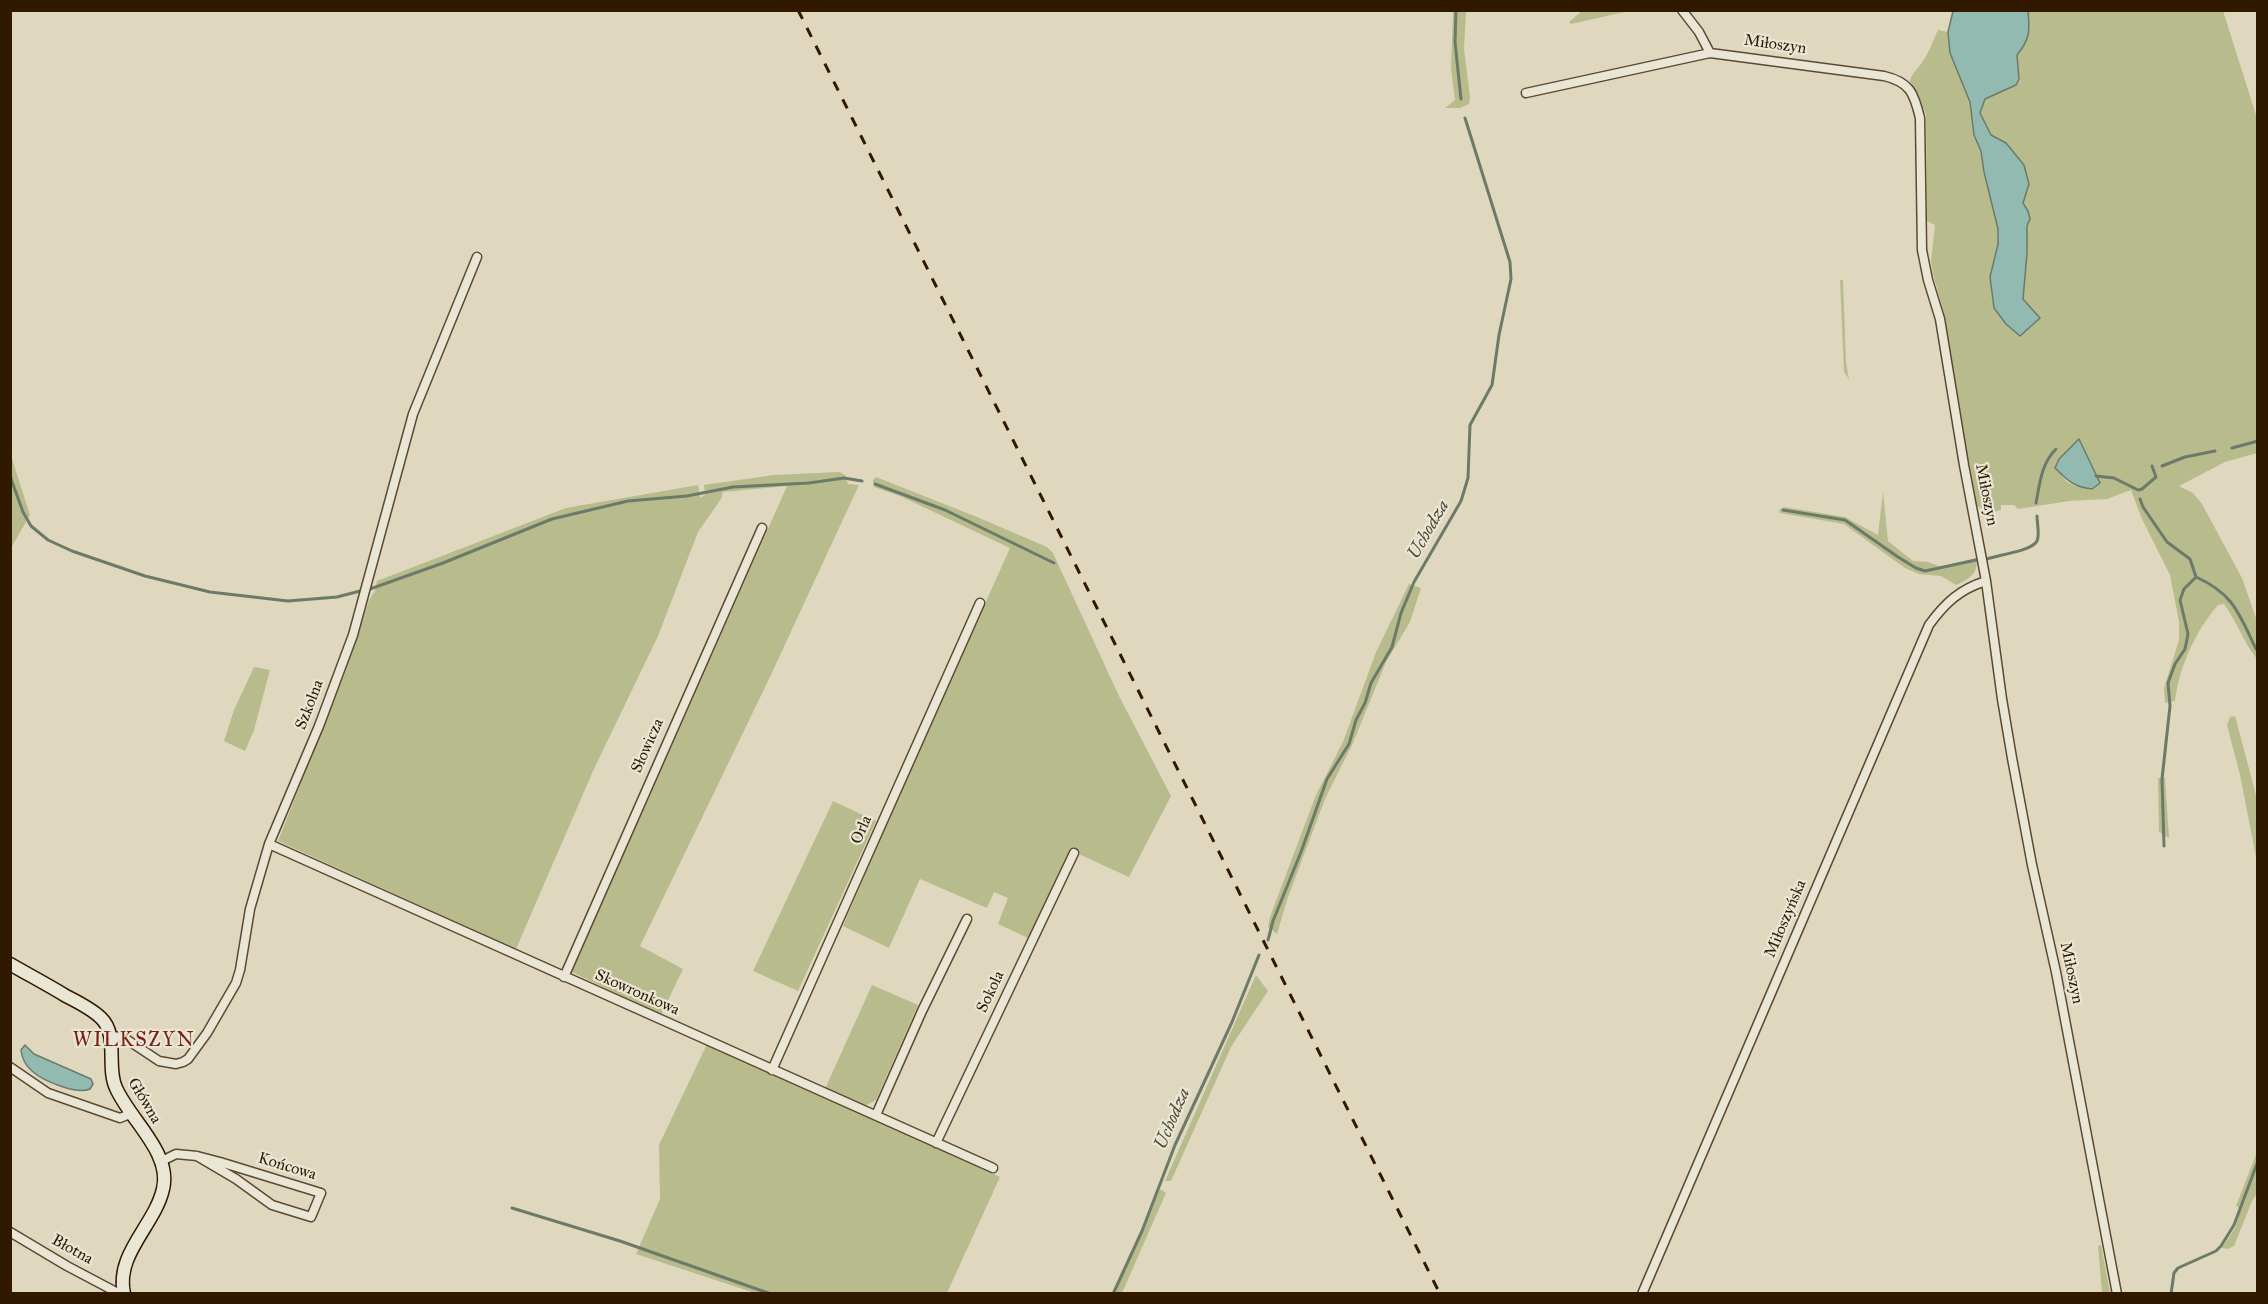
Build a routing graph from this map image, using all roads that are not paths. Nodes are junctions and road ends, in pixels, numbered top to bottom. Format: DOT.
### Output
graph roads {
  1 [pos="1682,10"];
  2 [pos="1710,53"];
  3 [pos="1526,93"];
  4 [pos="477,256"];
  5 [pos="762,528"];
  6 [pos="1986,581"];
  7 [pos="980,603"];
  8 [pos="269,844"];
  9 [pos="1074,853"];
  10 [pos="967,919"];
  11 [pos="10,964"];
  12 [pos="564,977"];
  13 [pos="110,1036"];
  14 [pos="10,1067"];
  15 [pos="772,1070"];
  16 [pos="130,1114"];
  17 [pos="876,1115"];
  18 [pos="936,1143"];
  19 [pos="197,1156"];
  20 [pos="162,1161"];
  21 [pos="993,1168"];
  22 [pos="10,1232"];
  23 [pos="122,1293"];
  24 [pos="1642,1293"];
  25 [pos="2117,1293"];
  1 -- 2 [label="street"];
  2 -- 3 [label="street, Miłoszyn"];
  2 -- 6 [label="street, Miłoszyn"];
  4 -- 8 [label="street, Szkolna"];
  5 -- 12 [label="street, Słowicza"];
  6 -- 24 [label="street, Miłoszyńska"];
  6 -- 25 [label="street, Miłoszyn"];
  7 -- 15 [label="street, Orla"];
  8 -- 12 [label="street, Skowronkowa"];
  8 -- 13 [label="street, Szkolna"];
  9 -- 18 [label="street, Sokola"];
  10 -- 17 [label="street"];
  11 -- 13 [label="street"];
  12 -- 15 [label="street, Skowronkowa"];
  13 -- 16 [label="street, Główna"];
  14 -- 16 [label="street"];
  15 -- 17 [label="street, Skowronkowa"];
  16 -- 20 [label="street, Główna"];
  17 -- 18 [label="street, Skowronkowa"];
  18 -- 21 [label="street, Skowronkowa"];
  19 -- 19 [label="street, Końcowa"];
  19 -- 20 [label="street, Końcowa"];
  20 -- 23 [label="street"];
  22 -- 23 [label="street, Błotna"];
}
